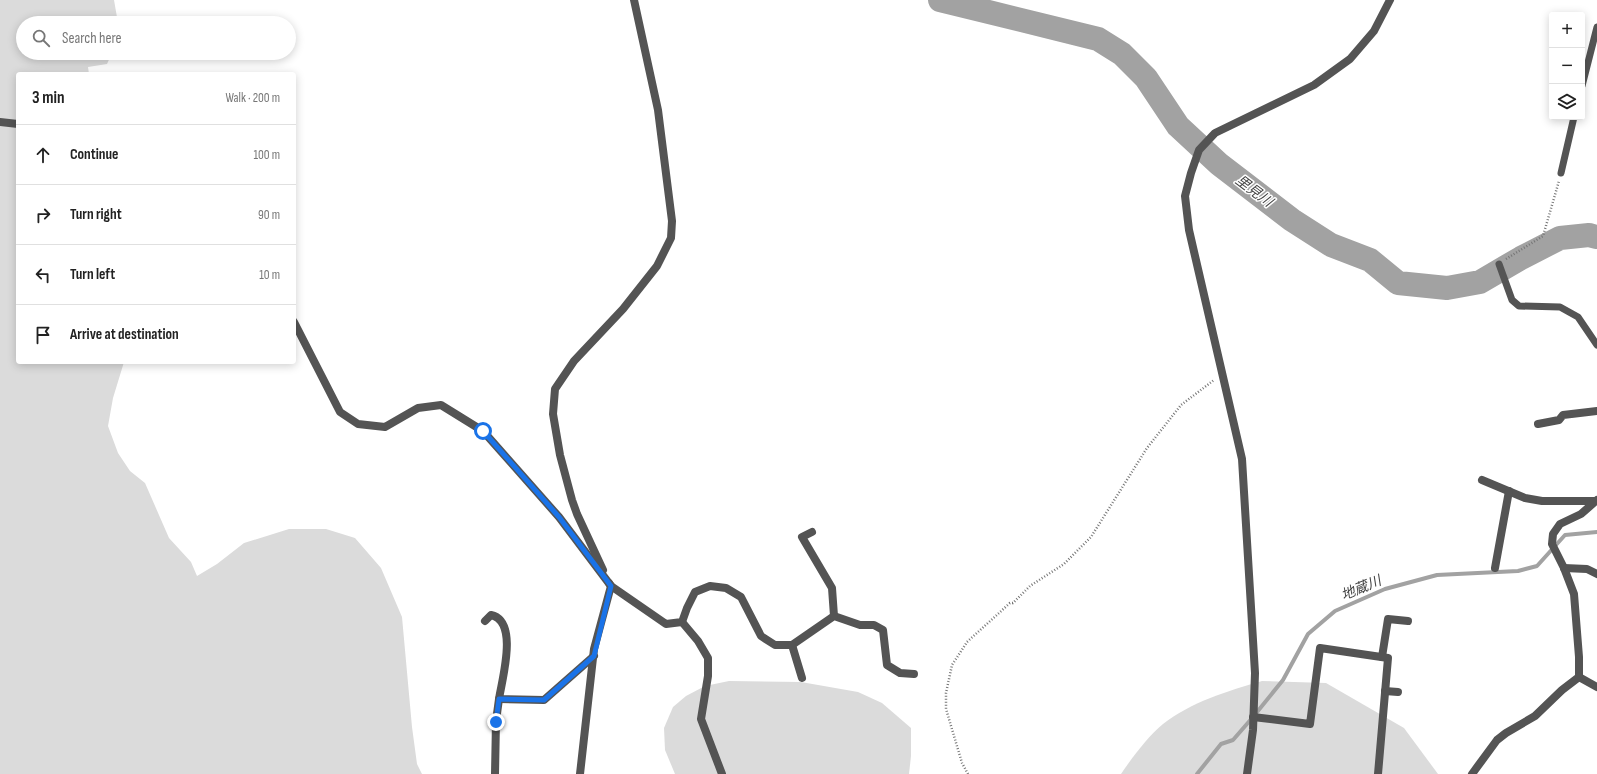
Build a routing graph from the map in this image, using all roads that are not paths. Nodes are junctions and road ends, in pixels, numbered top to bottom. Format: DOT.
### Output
graph roads {
  1 [pos="634,0"];
  2 [pos="1390,0"];
  3 [pos="1597,27"];
  4 [pos="1583,84"];
  5 [pos="1573,120"];
  6 [pos="0,122"];
  7 [pos="16,124"];
  8 [pos="1561,173"];
  9 [pos="1498,264"];
  10 [pos="296,326"];
  11 [pos="1597,345"];
  12 [pos="1597,411"];
  13 [pos="1538,424"];
  14 [pos="1482,480"];
  15 [pos="1509,491"];
  16 [pos="1597,500"];
  17 [pos="812,532"];
  18 [pos="1495,568"];
  19 [pos="1564,568"];
  20 [pos="1597,574"];
  21 [pos="611,586"];
  22 [pos="834,616"];
  23 [pos="485,621"];
  24 [pos="1408,621"];
  25 [pos="682,622"];
  26 [pos="792,645"];
  27 [pos="594,656"];
  28 [pos="1382,657"];
  29 [pos="914,674"];
  30 [pos="1579,677"];
  31 [pos="802,678"];
  32 [pos="1597,687"];
  33 [pos="1385,691"];
  34 [pos="1398,692"];
  35 [pos="499,699"];
  36 [pos="1253,717"];
  37 [pos="495,774"];
  38 [pos="580,774"];
  39 [pos="722,774"];
  40 [pos="1247,774"];
  41 [pos="1378,774"];
  42 [pos="1472,774"];
  1 -- 21 [label="street"];
  2 -- 36 [label="street"];
  3 -- 4 [label="lane"];
  5 -- 8 [label="lane"];
  6 -- 7 [label="street"];
  9 -- 11 [label="lane"];
  10 -- 21 [label="street"];
  12 -- 13 [label="street"];
  14 -- 15 [label="street"];
  15 -- 16 [label="street"];
  15 -- 18 [label="street"];
  16 -- 19 [label="street"];
  17 -- 22 [label="street"];
  19 -- 20 [label="street"];
  19 -- 30 [label="street"];
  21 -- 25 [label="street"];
  21 -- 27 [label="street"];
  22 -- 26 [label="street"];
  22 -- 29 [label="street"];
  23 -- 35 [label="street"];
  24 -- 28 [label="street"];
  25 -- 26 [label="street"];
  25 -- 39 [label="street"];
  26 -- 31 [label="street"];
  27 -- 35 [label="street"];
  27 -- 38 [label="street"];
  28 -- 33 [label="street"];
  28 -- 36 [label="street"];
  30 -- 32 [label="street"];
  30 -- 42 [label="street"];
  33 -- 34 [label="street"];
  33 -- 41 [label="street"];
  35 -- 37 [label="street"];
  36 -- 40 [label="street"];
}
